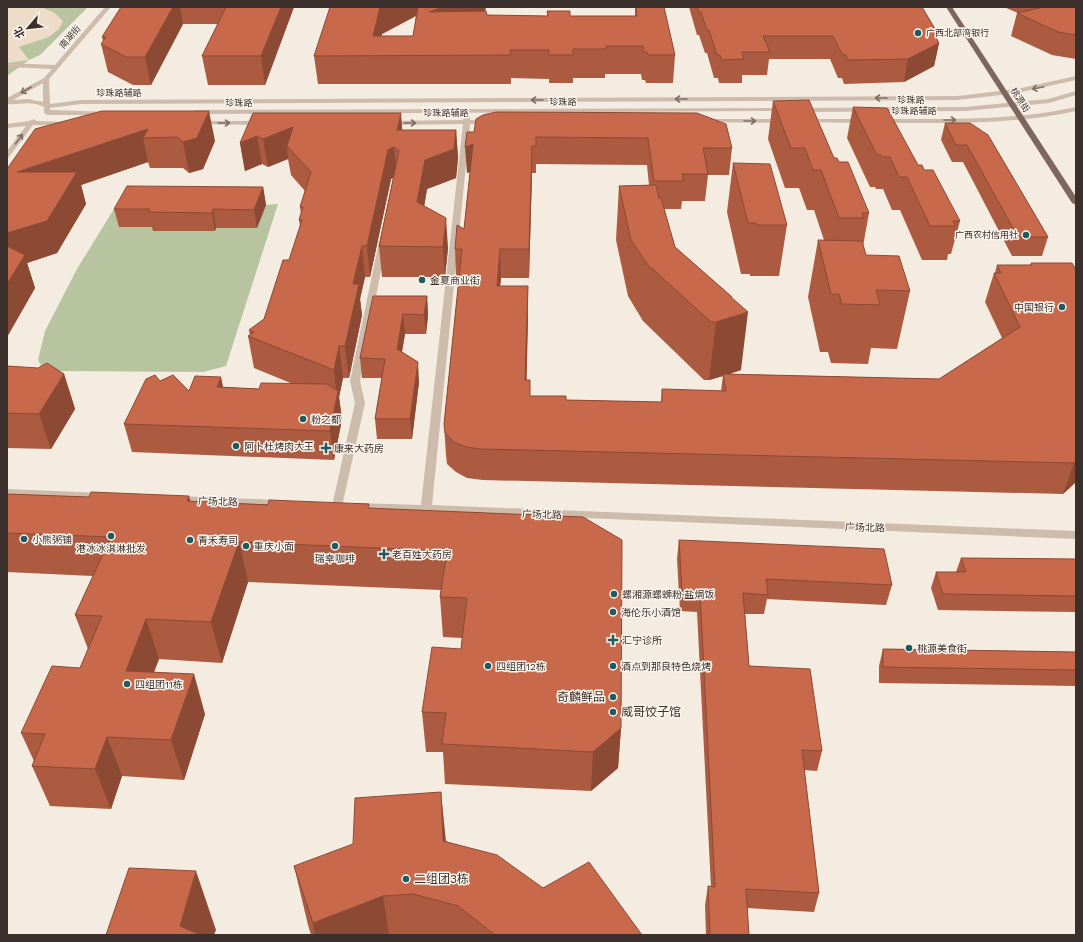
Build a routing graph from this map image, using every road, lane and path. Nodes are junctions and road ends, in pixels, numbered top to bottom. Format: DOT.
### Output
graph roads {
  1 [pos="108,7"];
  2 [pos="949,7"];
  3 [pos="7,65"];
  4 [pos="57,67"];
  5 [pos="1076,78"];
  6 [pos="46,79"];
  7 [pos="1076,93"];
  8 [pos="1005,94"];
  9 [pos="700,99"];
  10 [pos="181,101"];
  11 [pos="7,102"];
  12 [pos="1013,105"];
  13 [pos="48,109"];
  14 [pos="1076,109"];
  15 [pos="714,110"];
  16 [pos="778,110"];
  17 [pos="467,111"];
  18 [pos="114,112"];
  19 [pos="184,112"];
  20 [pos="240,112"];
  21 [pos="1021,118"];
  22 [pos="696,121"];
  23 [pos="727,121"];
  24 [pos="789,121"];
  25 [pos="796,121"];
  26 [pos="827,121"];
  27 [pos="467,122"];
  28 [pos="498,122"];
  29 [pos="31,123"];
  30 [pos="271,123"];
  31 [pos="381,123"];
  32 [pos="75,124"];
  33 [pos="193,124"];
  34 [pos="7,126"];
  35 [pos="7,156"];
  36 [pos="1076,203"];
  37 [pos="384,234"];
  38 [pos="7,492"];
  39 [pos="112,497"];
  40 [pos="167,499"];
  41 [pos="291,504"];
  42 [pos="426,509"];
  43 [pos="1076,535"];
  1 -- 4 [label="street, 南湖街"];
  2 -- 8 [label="main road, 桃源街"];
  3 -- 4 [label="street"];
  4 -- 6 [label="street, 南湖街"];
  5 -- 8 [label="street, 珍珠路辅路, one-way"];
  6 -- 11 [label="street, 南湖街, one-way"];
  6 -- 13 [label="street"];
  7 -- 12 [label="street, 珍珠路"];
  8 -- 9 [label="street, 珍珠路辅路, one-way"];
  8 -- 12 [label="main road, 桃源街"];
  9 -- 10 [label="street, 珍珠路辅路, one-way"];
  9 -- 15 [label="street"];
  10 -- 13 [label="street, 珍珠路辅路"];
  10 -- 20 [label="street"];
  11 -- 13 [label="street"];
  12 -- 16 [label="street, 珍珠路"];
  12 -- 21 [label="main road, 桃源街"];
  13 -- 18 [label="street"];
  13 -- 29 [label="street"];
  14 -- 21 [label="street, 珍珠路辅路"];
  15 -- 16 [label="street, 珍珠路"];
  15 -- 17 [label="street, 珍珠路"];
  15 -- 23 [label="street"];
  16 -- 26 [label="street"];
  17 -- 20 [label="street, 珍珠路"];
  17 -- 27 [label="street"];
  19 -- 20 [label="street, 珍珠路"];
  26 -- 21 [label="street, 珍珠路辅路, one-way"];
  21 -- 36 [label="main road, 桃源街"];
  22 -- 23 [label="street"];
  23 -- 24 [label="street, one-way"];
  25 -- 26 [label="street, 珍珠路辅路"];
  27 -- 28 [label="street, 珍珠路辅路"];
  31 -- 27 [label="street, 珍珠路辅路, one-way"];
  27 -- 42 [label="street"];
  29 -- 32 [label="street"];
  29 -- 34 [label="street"];
  35 -- 29 [label="street, one-way"];
  33 -- 30 [label="street, one-way"];
  37 -- 42 [label="street, 广场北路"];
  38 -- 39 [label="street"];
  40 -- 41 [label="street, 广场北路"];
  42 -- 43 [label="street, 广场北路"];
}
